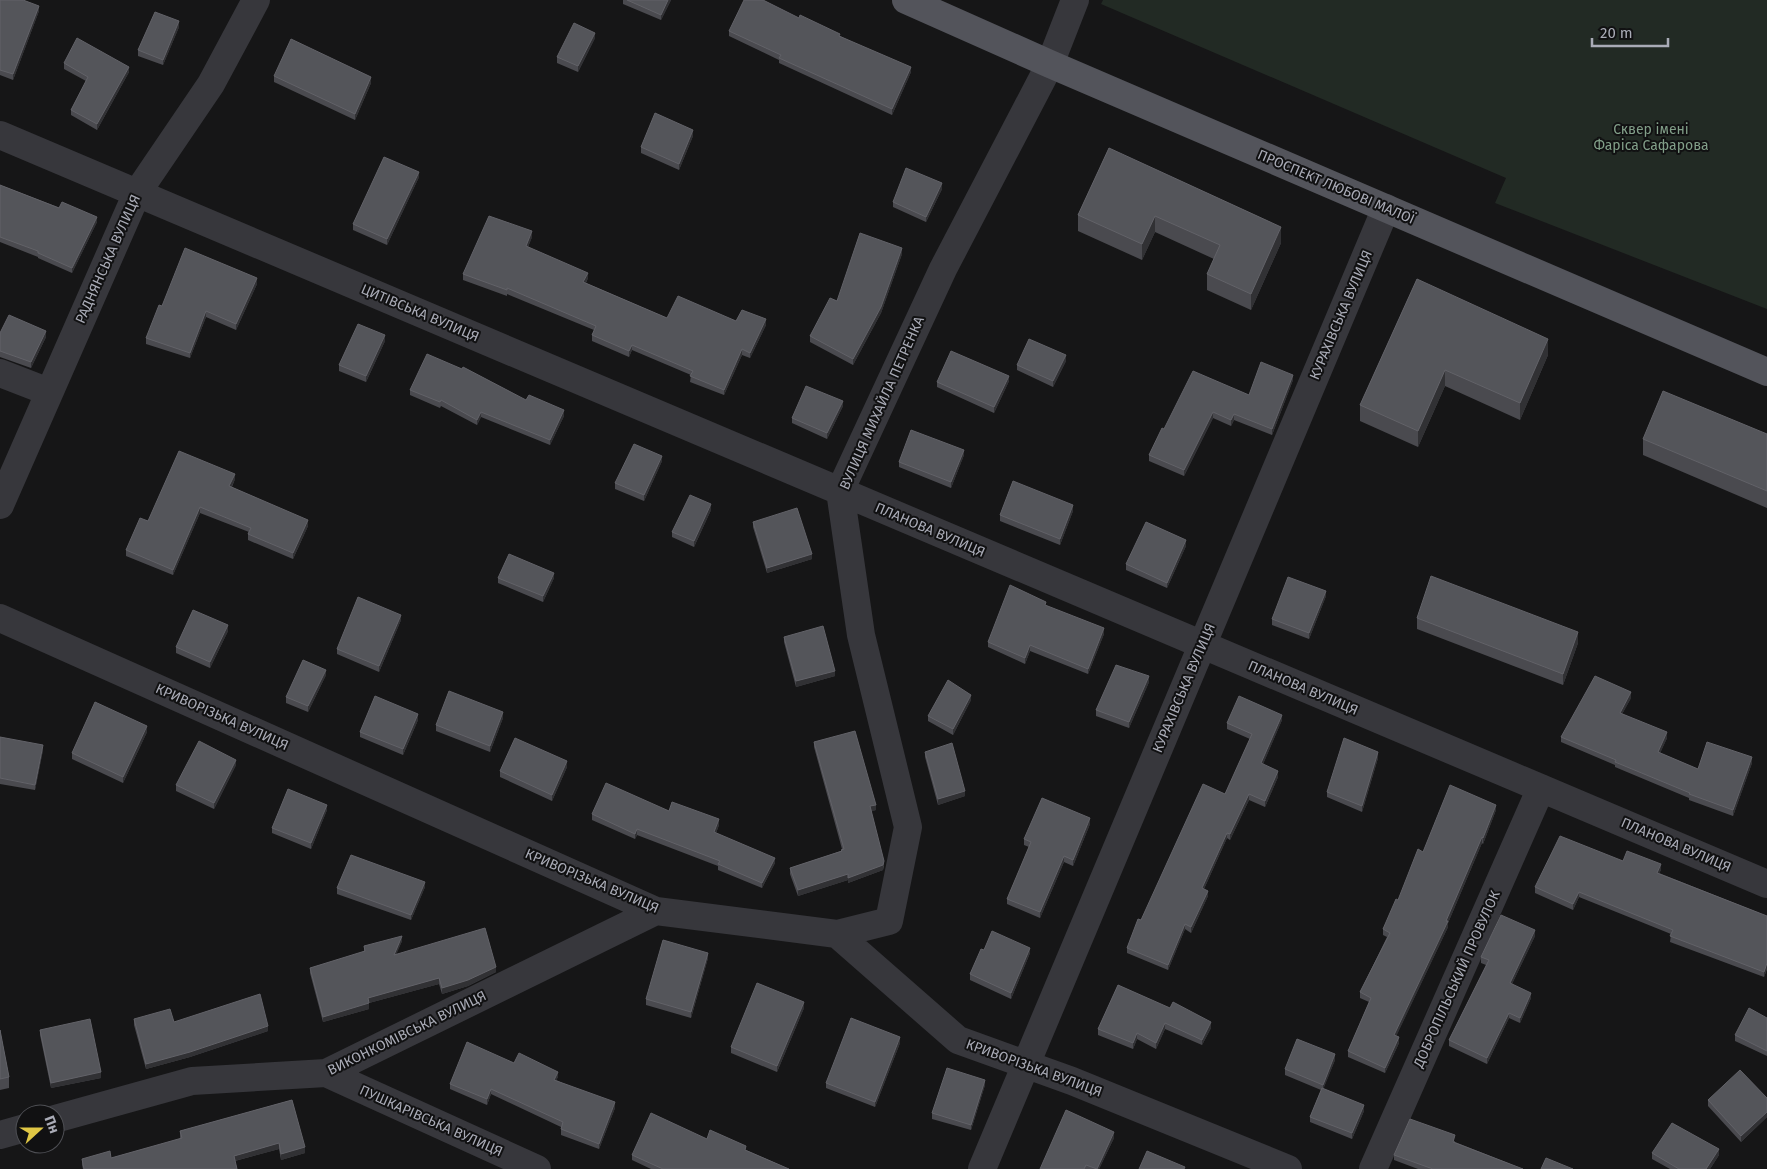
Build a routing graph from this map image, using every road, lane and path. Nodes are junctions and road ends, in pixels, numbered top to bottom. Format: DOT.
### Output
graph roads {
  1 [pos="256,0"];
  2 [pos="906,0"];
  3 [pos="1075,0"];
  4 [pos="1050,64"];
  5 [pos="0,135"];
  6 [pos="136,193"];
  7 [pos="1386,208"];
  8 [pos="1767,372"];
  9 [pos="0,373"];
  10 [pos="49,392"];
  11 [pos="840,491"];
  12 [pos="0,505"];
  13 [pos="0,618"];
  14 [pos="1202,645"];
  15 [pos="1541,788"];
  16 [pos="1767,884"];
  17 [pos="656,911"];
  18 [pos="838,934"];
  19 [pos="1025,1064"];
  20 [pos="326,1073"];
  21 [pos="65,1116"];
  22 [pos="15,1131"];
  23 [pos="0,1135"];
  24 [pos="537,1169"];
  25 [pos="982,1169"];
  26 [pos="1288,1169"];
  27 [pos="1373,1169"];
  1 -- 6 [label="street, РАДНЯНСЬКА ВУЛИЦЯ"];
  2 -- 4 [label="main road, ПРОСПЕКТ ЛЮБОВІ МАЛОЇ"];
  3 -- 4 [label="street, ВУЛИЦЯ МИХАЙЛА ПЕТРЕНКА"];
  4 -- 7 [label="main road, ПРОСПЕКТ ЛЮБОВІ МАЛОЇ"];
  4 -- 11 [label="street, ВУЛИЦЯ МИХАЙЛА ПЕТРЕНКА"];
  5 -- 6 [label="street, ЦИТІВСЬКА ВУЛИЦЯ"];
  6 -- 10 [label="street, РАДНЯНСЬКА ВУЛИЦЯ"];
  6 -- 11 [label="street, ЦИТІВСЬКА ВУЛИЦЯ"];
  7 -- 8 [label="main road, ПРОСПЕКТ ЛЮБОВІ МАЛОЇ"];
  7 -- 14 [label="street, КУРАХІВСЬКА ВУЛИЦЯ"];
  9 -- 10 [label="street"];
  10 -- 12 [label="street, РАДНЯНСЬКА ВУЛИЦЯ"];
  11 -- 14 [label="street, ПЛАНОВА ВУЛИЦЯ"];
  11 -- 18 [label="street, ВУЛИЦЯ МИХАЙЛА ПЕТРЕНКА"];
  13 -- 17 [label="street, КРИВОРІЗЬКА ВУЛИЦЯ"];
  14 -- 15 [label="street, ПЛАНОВА ВУЛИЦЯ"];
  14 -- 19 [label="street, КУРАХІВСЬКА ВУЛИЦЯ"];
  15 -- 16 [label="street, ПЛАНОВА ВУЛИЦЯ"];
  15 -- 27 [label="street, ДОБРОПІЛЬСЬКИЙ ПРОВУЛОК"];
  17 -- 18 [label="street, КРИВОРІЗЬКА ВУЛИЦЯ"];
  17 -- 20 [label="street, ВИКОНКОМІВСЬКА ВУЛИЦЯ"];
  18 -- 19 [label="street, КРИВОРІЗЬКА ВУЛИЦЯ"];
  19 -- 25 [label="street, КУРАХІВСЬКА ВУЛИЦЯ"];
  19 -- 26 [label="street, КРИВОРІЗЬКА ВУЛИЦЯ"];
  20 -- 21 [label="street, ВИКОНКОМІВСЬКА ВУЛИЦЯ"];
  20 -- 24 [label="street, ПУШКАРІВСЬКА ВУЛИЦЯ"];
  22 -- 23 [label="street"];
}
